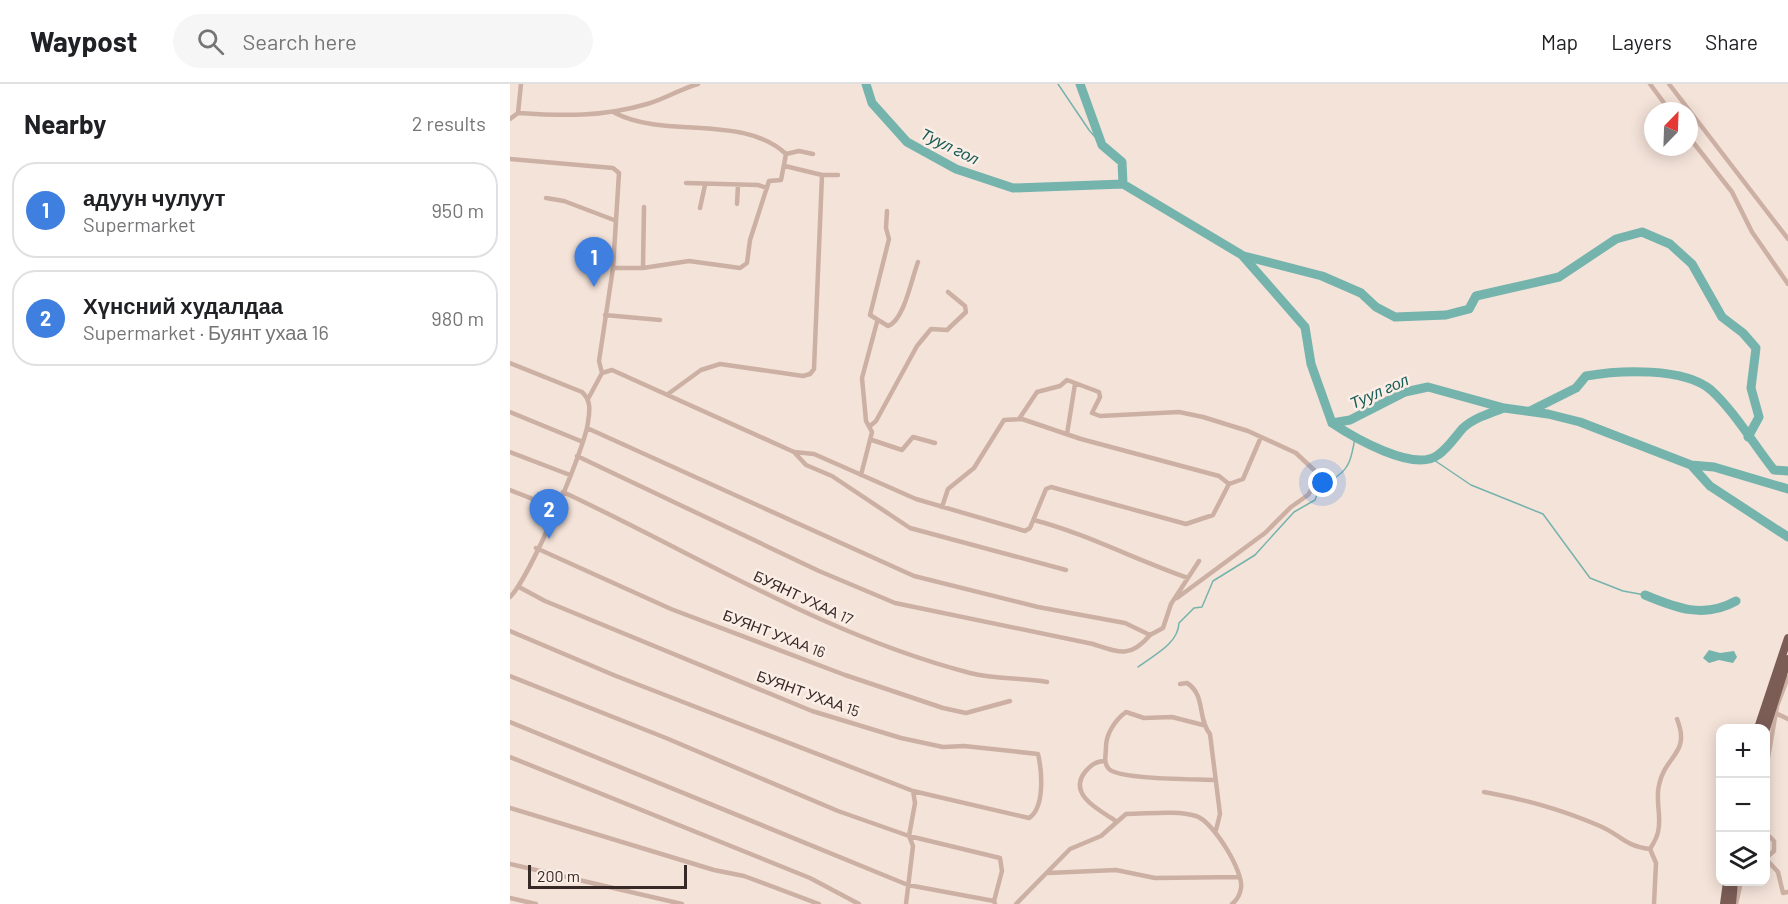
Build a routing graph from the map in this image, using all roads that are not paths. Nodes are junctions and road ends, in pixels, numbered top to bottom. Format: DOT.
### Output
graph roads {
  1 [pos="521,84"];
  2 [pos="698,84"];
  3 [pos="1650,84"];
  4 [pos="1669,84"];
  5 [pos="1663,102"];
  6 [pos="518,113"];
  7 [pos="615,113"];
  8 [pos="510,119"];
  9 [pos="1698,149"];
  10 [pos="786,153"];
  11 [pos="813,154"];
  12 [pos="510,159"];
  13 [pos="784,166"];
  14 [pos="822,175"];
  15 [pos="838,175"];
  16 [pos="686,183"];
  17 [pos="705,185"];
  18 [pos="738,185"];
  19 [pos="767,188"];
  20 [pos="546,198"];
  21 [pos="737,204"];
  22 [pos="644,207"];
  23 [pos="700,208"];
  24 [pos="887,211"];
  25 [pos="614,220"];
  26 [pos="1788,239"];
  27 [pos="918,262"];
  28 [pos="613,268"];
  29 [pos="643,268"];
  30 [pos="1788,284"];
  31 [pos="948,292"];
  32 [pos="605,315"];
  33 [pos="660,320"];
  34 [pos="877,322"];
  35 [pos="510,363"];
  36 [pos="602,373"];
  37 [pos="1075,384"];
  38 [pos="668,394"];
  39 [pos="588,399"];
  40 [pos="510,412"];
  41 [pos="1019,419"];
  42 [pos="870,426"];
  43 [pos="587,428"];
  44 [pos="1067,434"];
  45 [pos="1261,437"];
  46 [pos="872,440"];
  47 [pos="583,442"];
  48 [pos="935,443"];
  49 [pos="510,452"];
  50 [pos="794,452"];
  51 [pos="577,456"];
  52 [pos="570,475"];
  53 [pos="861,475"];
  54 [pos="1229,484"];
  55 [pos="510,490"];
  56 [pos="563,492"];
  57 [pos="942,507"];
  58 [pos="556,508"];
  59 [pos="1034,520"];
  60 [pos="536,548"];
  61 [pos="1199,561"];
  62 [pos="1066,570"];
  63 [pos="1188,578"];
  64 [pos="519,587"];
  65 [pos="510,597"];
  66 [pos="1177,598"];
  67 [pos="510,631"];
  68 [pos="1150,635"];
  69 [pos="1788,638"];
  70 [pos="1788,659"];
  71 [pos="510,676"];
  72 [pos="1788,677"];
  73 [pos="1047,682"];
  74 [pos="1180,684"];
  75 [pos="1783,688"];
  76 [pos="1010,701"];
  77 [pos="1773,712"];
  78 [pos="1677,719"];
  79 [pos="1788,719"];
  80 [pos="510,722"];
  81 [pos="1760,724"];
  82 [pos="1768,724"];
  83 [pos="1203,725"];
  84 [pos="1770,736"];
  85 [pos="510,757"];
  86 [pos="1105,761"];
  87 [pos="1215,780"];
  88 [pos="913,791"];
  89 [pos="1484,792"];
  90 [pos="510,808"];
  91 [pos="1116,822"];
  92 [pos="1216,830"];
  93 [pos="909,836"];
  94 [pos="1770,837"];
  95 [pos="1650,849"];
  96 [pos="1770,855"];
  97 [pos="1770,863"];
  98 [pos="510,864"];
  99 [pos="1048,873"];
  100 [pos="1240,877"];
  101 [pos="908,885"];
  102 [pos="1726,886"];
  103 [pos="1734,886"];
  104 [pos="1741,886"];
  105 [pos="1788,892"];
  106 [pos="510,898"];
  107 [pos="849,902"];
  108 [pos="994,902"];
  109 [pos="536,904"];
  110 [pos="682,904"];
  111 [pos="819,904"];
  112 [pos="859,904"];
  113 [pos="906,904"];
  114 [pos="1016,904"];
  115 [pos="1232,904"];
  116 [pos="1654,904"];
  117 [pos="1724,904"];
  118 [pos="1732,904"];
  119 [pos="1736,904"];
  1 -- 6 [label="street"];
  2 -- 7 [label="street"];
  3 -- 5 [label="street"];
  4 -- 26 [label="street"];
  6 -- 7 [label="street"];
  6 -- 8 [label="street"];
  7 -- 10 [label="street"];
  9 -- 30 [label="street"];
  10 -- 11 [label="street"];
  10 -- 13 [label="street"];
  12 -- 25 [label="street"];
  13 -- 14 [label="street"];
  13 -- 19 [label="street"];
  14 -- 15 [label="street"];
  14 -- 38 [label="street"];
  16 -- 17 [label="street"];
  17 -- 18 [label="street"];
  17 -- 23 [label="street"];
  18 -- 19 [label="street"];
  18 -- 21 [label="street"];
  19 -- 29 [label="street"];
  20 -- 25 [label="street"];
  22 -- 29 [label="street"];
  24 -- 34 [label="street"];
  25 -- 28 [label="street"];
  27 -- 34 [label="street"];
  28 -- 29 [label="street"];
  28 -- 32 [label="street"];
  31 -- 42 [label="street"];
  32 -- 33 [label="street"];
  32 -- 36 [label="street"];
  34 -- 42 [label="street"];
  35 -- 39 [label="street"];
  36 -- 38 [label="street"];
  36 -- 39 [label="street"];
  37 -- 41 [label="street"];
  37 -- 44 [label="street"];
  37 -- 45 [label="street"];
  38 -- 50 [label="street"];
  39 -- 43 [label="street"];
  40 -- 47 [label="street"];
  41 -- 44 [label="street"];
  41 -- 57 [label="street"];
  42 -- 46 [label="street"];
  43 -- 47 [label="street"];
  43 -- 68 [label="street"];
  44 -- 54 [label="street"];
  45 -- 54 [label="street"];
  45 -- 66 [label="street"];
  46 -- 48 [label="street"];
  46 -- 53 [label="street"];
  47 -- 51 [label="street"];
  49 -- 52 [label="street"];
  50 -- 53 [label="street"];
  50 -- 62 [label="street"];
  51 -- 52 [label="street"];
  51 -- 68 [label="street"];
  52 -- 56 [label="street"];
  53 -- 57 [label="street"];
  54 -- 59 [label="street"];
  55 -- 58 [label="street"];
  56 -- 58 [label="street"];
  56 -- 73 [label="street, БУЯНТ УХАА 17"];
  57 -- 59 [label="street"];
  58 -- 60 [label="street"];
  59 -- 63 [label="street"];
  60 -- 64 [label="street"];
  60 -- 76 [label="street, БУЯНТ УХАА 16"];
  61 -- 63 [label="street"];
  63 -- 66 [label="street"];
  64 -- 65 [label="street"];
  64 -- 88 [label="street, БУЯНТ УХАА 15"];
  66 -- 68 [label="street"];
  67 -- 88 [label="street"];
  69 -- 81 [label="main road"];
  70 -- 75 [label="main road"];
  71 -- 93 [label="street"];
  72 -- 75 [label="street"];
  74 -- 83 [label="street"];
  75 -- 77 [label="main road"];
  77 -- 79 [label="street"];
  77 -- 82 [label="main road"];
  77 -- 84 [label="street"];
  78 -- 95 [label="street"];
  80 -- 101 [label="street"];
  83 -- 86 [label="street"];
  83 -- 87 [label="street"];
  85 -- 107 [label="street"];
  86 -- 87 [label="street"];
  86 -- 91 [label="street"];
  87 -- 92 [label="street"];
  88 -- 93 [label="street"];
  89 -- 95 [label="street"];
  90 -- 111 [label="street"];
  91 -- 92 [label="street"];
  91 -- 99 [label="street"];
  92 -- 100 [label="street"];
  93 -- 101 [label="street"];
  93 -- 108 [label="street"];
  94 -- 96 [label="street"];
  95 -- 116 [label="street"];
  97 -- 105 [label="street"];
  98 -- 110 [label="street"];
  99 -- 100 [label="street"];
  99 -- 114 [label="street"];
  100 -- 115 [label="street"];
  101 -- 108 [label="street"];
  101 -- 113 [label="street"];
  102 -- 117 [label="main road"];
  103 -- 118 [label="main road"];
  104 -- 119 [label="street"];
  106 -- 109 [label="street"];
  107 -- 112 [label="street"];
}
